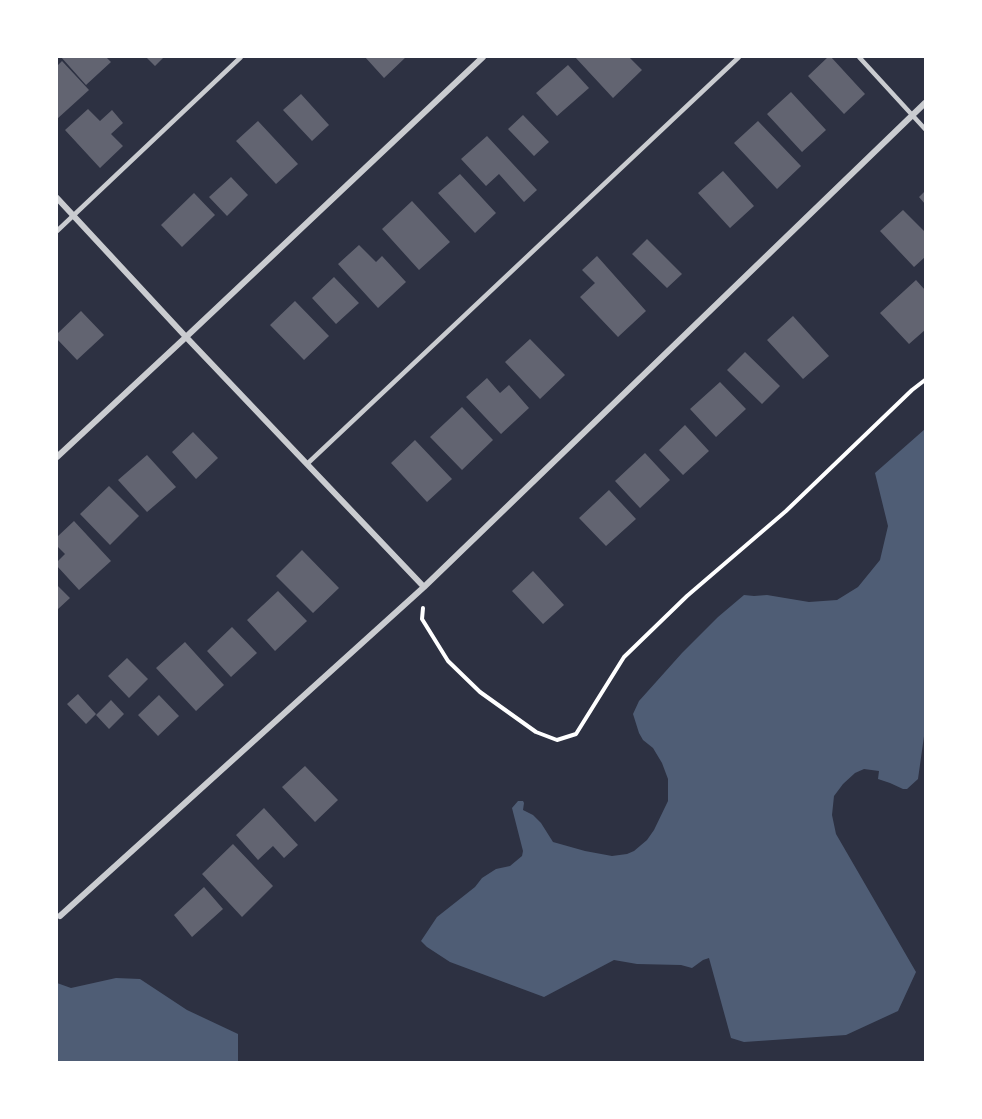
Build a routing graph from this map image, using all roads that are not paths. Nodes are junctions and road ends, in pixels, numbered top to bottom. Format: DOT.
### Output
graph roads {
  1 [pos="241,57"];
  2 [pos="483,57"];
  3 [pos="739,57"];
  4 [pos="859,57"];
  5 [pos="925,103"];
  6 [pos="912,115"];
  7 [pos="925,129"];
  8 [pos="57,198"];
  9 [pos="73,215"];
  10 [pos="57,231"];
  11 [pos="186,337"];
  12 [pos="57,457"];
  13 [pos="307,464"];
  14 [pos="424,587"];
  15 [pos="60,916"];
  1 -- 9 [label="lane"];
  2 -- 11 [label="street"];
  3 -- 13 [label="lane"];
  4 -- 6 [label="lane"];
  5 -- 6 [label="street"];
  6 -- 7 [label="lane"];
  6 -- 14 [label="street"];
  8 -- 9 [label="street"];
  9 -- 10 [label="lane"];
  9 -- 11 [label="street"];
  11 -- 12 [label="street"];
  11 -- 13 [label="street"];
  13 -- 14 [label="street"];
  14 -- 15 [label="street"];
}
